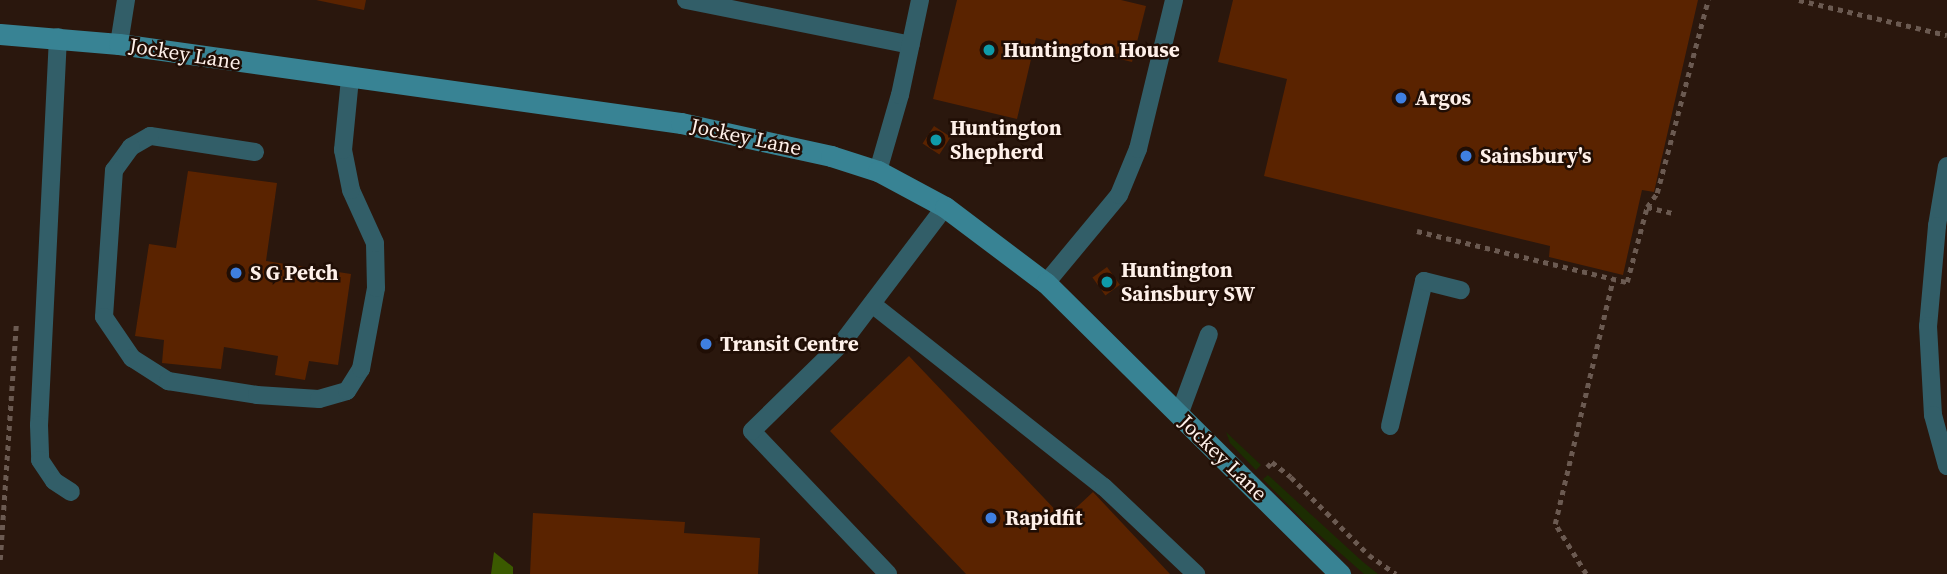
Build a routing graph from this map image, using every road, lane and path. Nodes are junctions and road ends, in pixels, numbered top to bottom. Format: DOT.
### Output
graph roads {
  1 [pos="126,0"];
  2 [pos="686,0"];
  3 [pos="920,0"];
  4 [pos="1174,0"];
  5 [pos="1708,0"];
  6 [pos="1799,0"];
  7 [pos="0,34"];
  8 [pos="1947,35"];
  9 [pos="58,37"];
  10 [pos="119,44"];
  11 [pos="911,45"];
  12 [pos="350,79"];
  13 [pos="255,152"];
  14 [pos="1947,166"];
  15 [pos="878,171"];
  16 [pos="945,207"];
  17 [pos="1647,207"];
  18 [pos="1673,213"];
  19 [pos="1417,231"];
  20 [pos="1613,279"];
  21 [pos="1046,283"];
  22 [pos="1461,290"];
  23 [pos="872,304"];
  24 [pos="1209,334"];
  25 [pos="1940,413"];
  26 [pos="1179,415"];
  27 [pos="1390,426"];
  28 [pos="1272,462"];
  29 [pos="1947,466"];
  30 [pos="71,492"];
  31 [pos="888,574"];
  32 [pos="1196,574"];
  33 [pos="1340,574"];
  34 [pos="1396,574"];
  35 [pos="1586,574"];
  1 -- 10 [label="lane"];
  2 -- 11 [label="lane"];
  3 -- 11 [label="lane"];
  4 -- 21 [label="lane"];
  5 -- 17 [label="path"];
  6 -- 8 [label="path"];
  7 -- 9 [label="street, Jockey Lane"];
  9 -- 10 [label="street, Jockey Lane"];
  9 -- 30 [label="lane"];
  10 -- 12 [label="street, Jockey Lane"];
  11 -- 15 [label="lane"];
  12 -- 13 [label="lane"];
  12 -- 15 [label="street, Jockey Lane"];
  14 -- 25 [label="lane"];
  15 -- 16 [label="street, Jockey Lane"];
  16 -- 21 [label="street, Jockey Lane"];
  16 -- 23 [label="lane"];
  17 -- 18 [label="path"];
  17 -- 20 [label="path"];
  19 -- 20 [label="path"];
  20 -- 35 [label="path"];
  21 -- 26 [label="street, Jockey Lane"];
  22 -- 27 [label="lane"];
  23 -- 31 [label="lane"];
  23 -- 32 [label="lane"];
  24 -- 26 [label="lane"];
  25 -- 29 [label="lane"];
  26 -- 33 [label="street, Jockey Lane"];
  28 -- 34 [label="path"];
}
